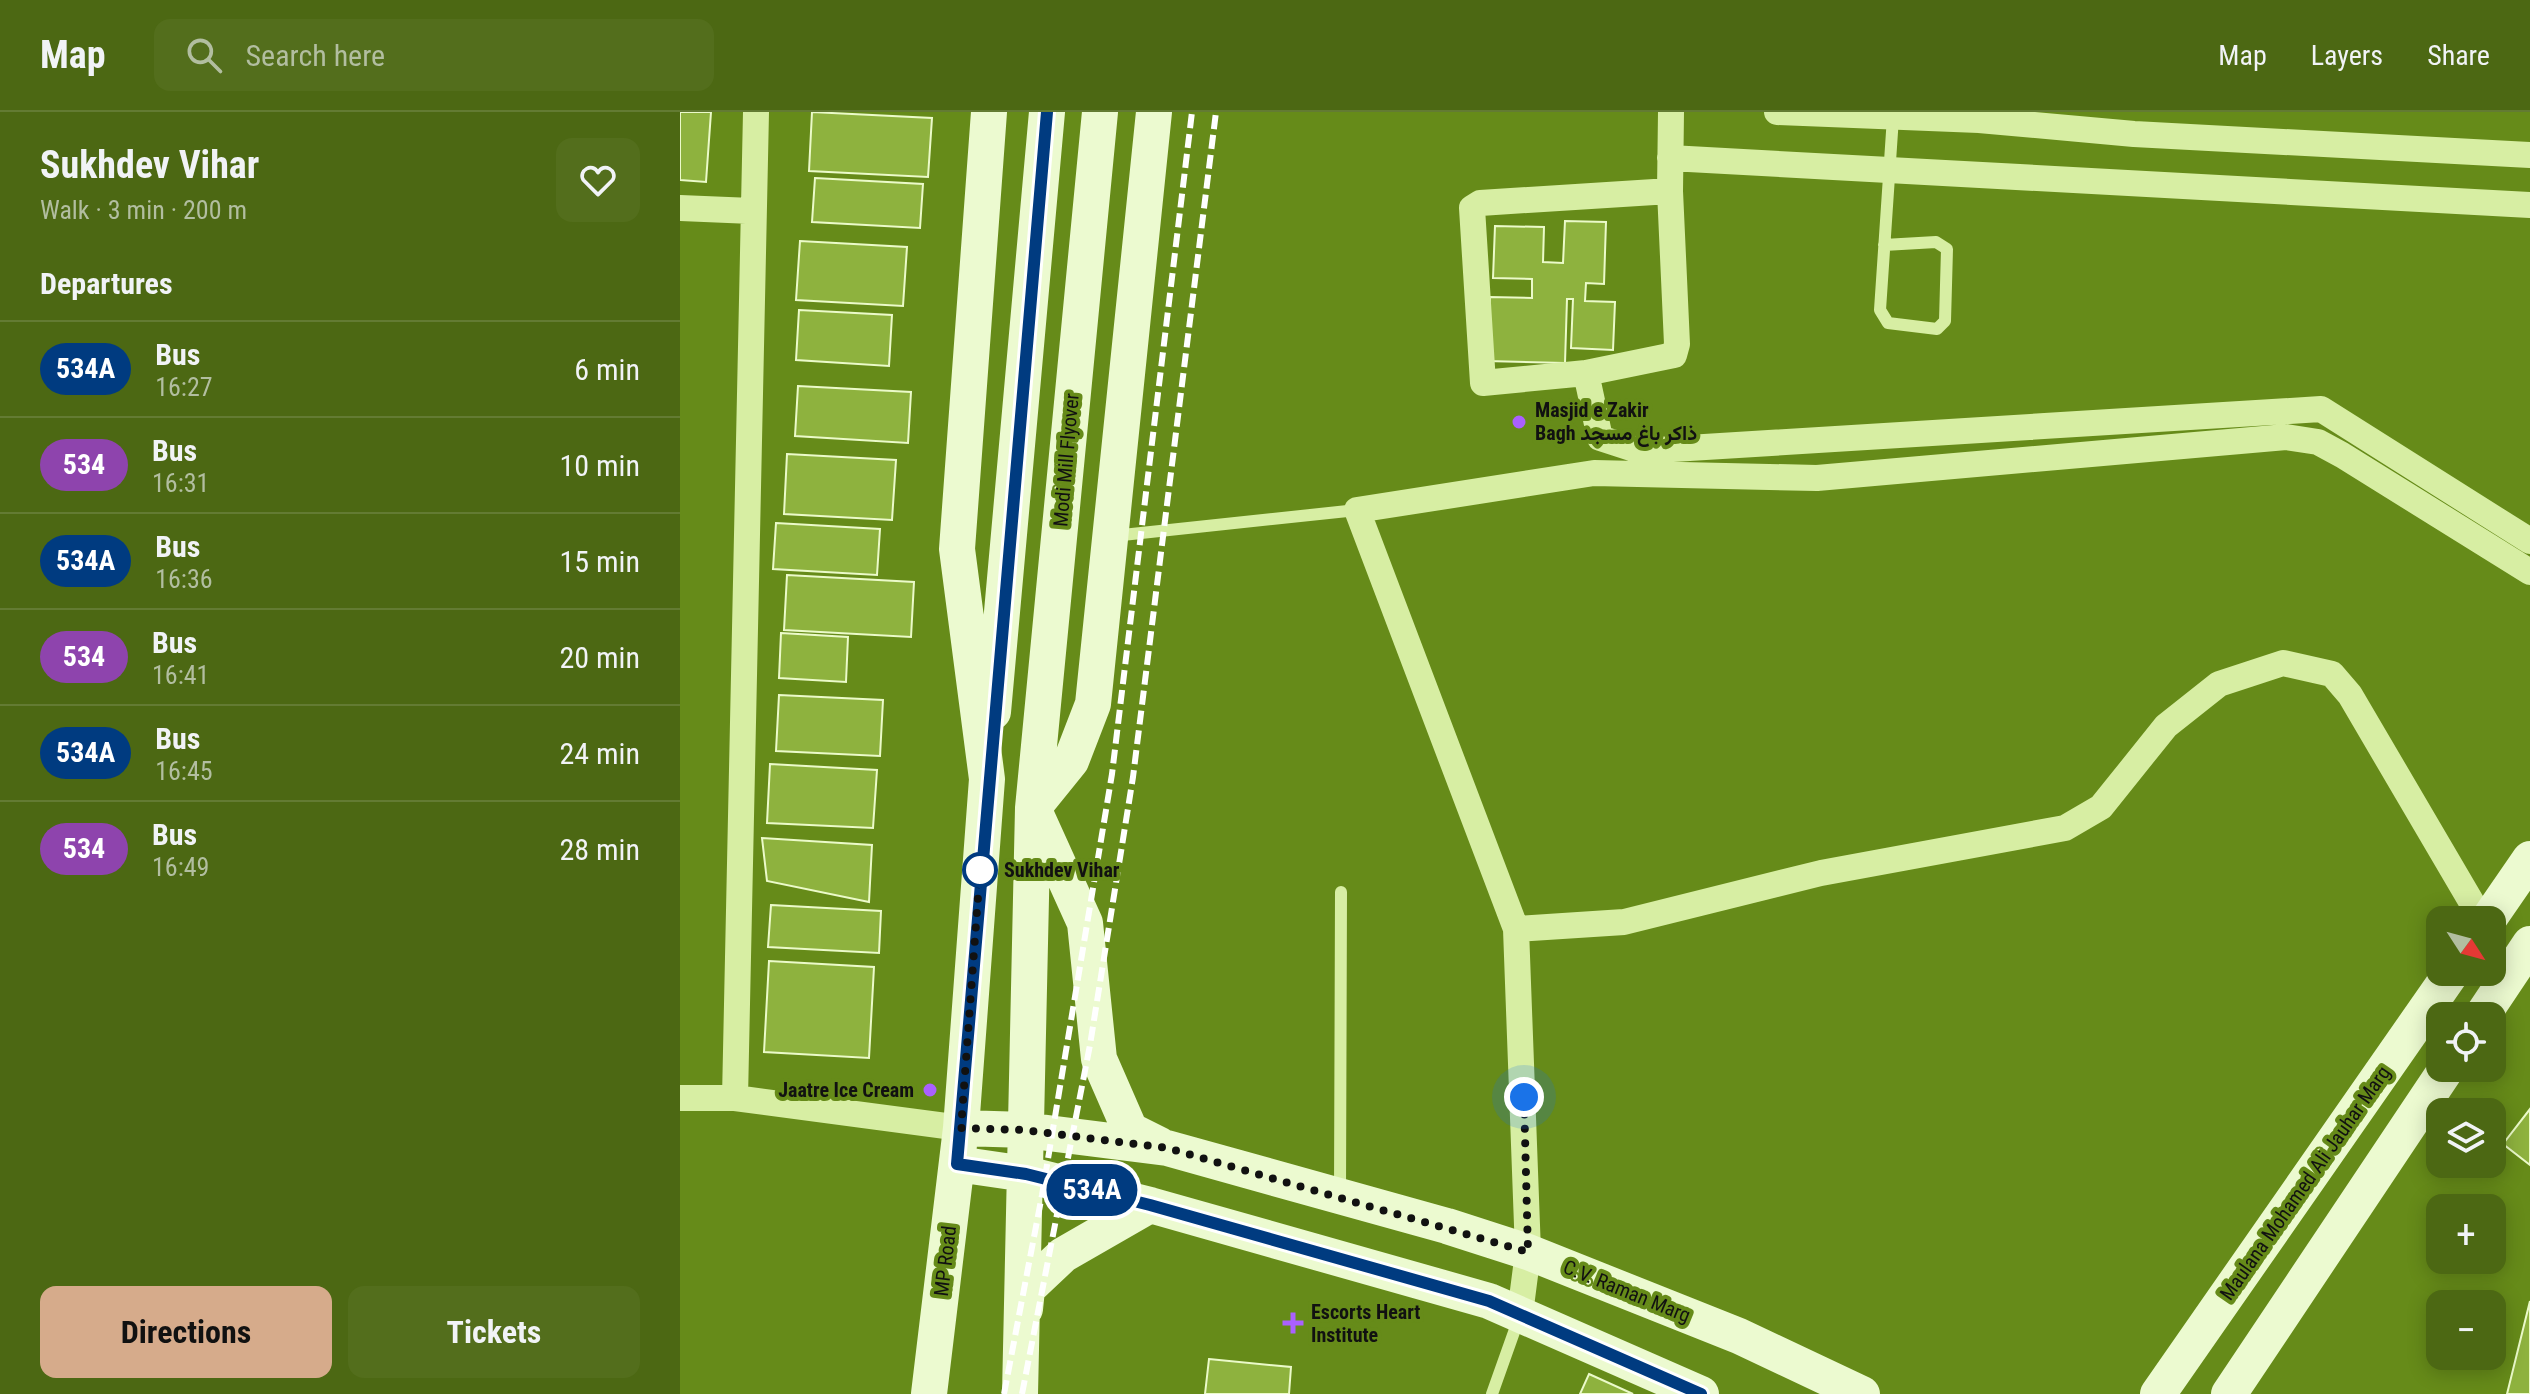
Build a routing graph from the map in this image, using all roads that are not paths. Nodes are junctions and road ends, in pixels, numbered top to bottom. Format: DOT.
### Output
graph roads {
  1 [pos="756,112"];
  2 [pos="989,112"];
  3 [pos="1047,112"];
  4 [pos="1100,112"];
  5 [pos="1154,112"];
  6 [pos="1671,112"];
  7 [pos="1777,112"];
  8 [pos="1979,116"];
  9 [pos="1893,117"];
  10 [pos="2530,155"];
  11 [pos="1670,158"];
  12 [pos="1887,169"];
  13 [pos="1670,191"];
  14 [pos="2530,205"];
  15 [pos="680,208"];
  16 [pos="752,211"];
  17 [pos="1884,245"];
  18 [pos="1586,373"];
  19 [pos="1357,510"];
  20 [pos="1111,536"];
  21 [pos="2530,541"];
  22 [pos="2530,572"];
  23 [pos="987,779"];
  24 [pos="1033,808"];
  25 [pos="2530,859"];
  26 [pos="1341,892"];
  27 [pos="2477,906"];
  28 [pos="2495,906"];
  29 [pos="1516,929"];
  30 [pos="2525,965"];
  31 [pos="2442,986"];
  32 [pos="2494,1002"];
  33 [pos="2438,1082"];
  34 [pos="680,1098"];
  35 [pos="735,1098"];
  36 [pos="961,1128"];
  37 [pos="1024,1130"];
  38 [pos="1167,1148"];
  39 [pos="957,1164"];
  40 [pos="1026,1174"];
  41 [pos="1340,1196"];
  42 [pos="1150,1205"];
  43 [pos="1528,1252"];
  44 [pos="1520,1314"];
  45 [pos="2233,1392"];
  46 [pos="929,1394"];
  47 [pos="1020,1394"];
  48 [pos="1492,1394"];
  49 [pos="1701,1394"];
  50 [pos="1862,1394"];
  51 [pos="2158,1394"];
  1 -- 16 [label="street"];
  2 -- 23 [label="main road"];
  3 -- 23 [label="main road"];
  4 -- 24 [label="main road, Modi Mill Flyover"];
  5 -- 20 [label="main road"];
  6 -- 11 [label="street"];
  7 -- 9 [label="street"];
  8 -- 9 [label="street"];
  8 -- 10 [label="street"];
  9 -- 12 [label="lane"];
  11 -- 12 [label="street"];
  11 -- 13 [label="street"];
  12 -- 14 [label="street"];
  12 -- 17 [label="lane"];
  13 -- 18 [label="street"];
  13 -- 18 [label="street"];
  15 -- 16 [label="street"];
  16 -- 35 [label="street"];
  17 -- 17 [label="lane"];
  18 -- 21 [label="street"];
  19 -- 20 [label="lane"];
  19 -- 22 [label="street"];
  19 -- 29 [label="street"];
  20 -- 24 [label="main road"];
  23 -- 36 [label="main road, MP Road"];
  24 -- 37 [label="main road, Modi Mill Flyover"];
  24 -- 38 [label="main road"];
  25 -- 28 [label="main road"];
  26 -- 41 [label="lane"];
  27 -- 29 [label="street"];
  29 -- 43 [label="street"];
  30 -- 32 [label="main road"];
  31 -- 51 [label="main road, Maulana Mohamed Ali Jauhar Marg"];
  33 -- 45 [label="main road"];
  34 -- 35 [label="street"];
  35 -- 36 [label="street"];
  36 -- 37 [label="main road, C.V. Raman Marg"];
  36 -- 39 [label="main road, MP Road"];
  37 -- 38 [label="main road, C.V. Raman Marg"];
  37 -- 40 [label="main road, Modi Mill Flyover"];
  38 -- 41 [label="main road, C.V. Raman Marg"];
  39 -- 40 [label="main road"];
  39 -- 46 [label="main road, MP Road"];
  40 -- 42 [label="main road"];
  40 -- 47 [label="main road"];
  41 -- 43 [label="main road, C.V. Raman Marg"];
  42 -- 44 [label="main road"];
  42 -- 47 [label="main road"];
  43 -- 44 [label="street"];
  43 -- 50 [label="main road, C.V. Raman Marg"];
  44 -- 48 [label="lane"];
  44 -- 49 [label="main road"];
}
